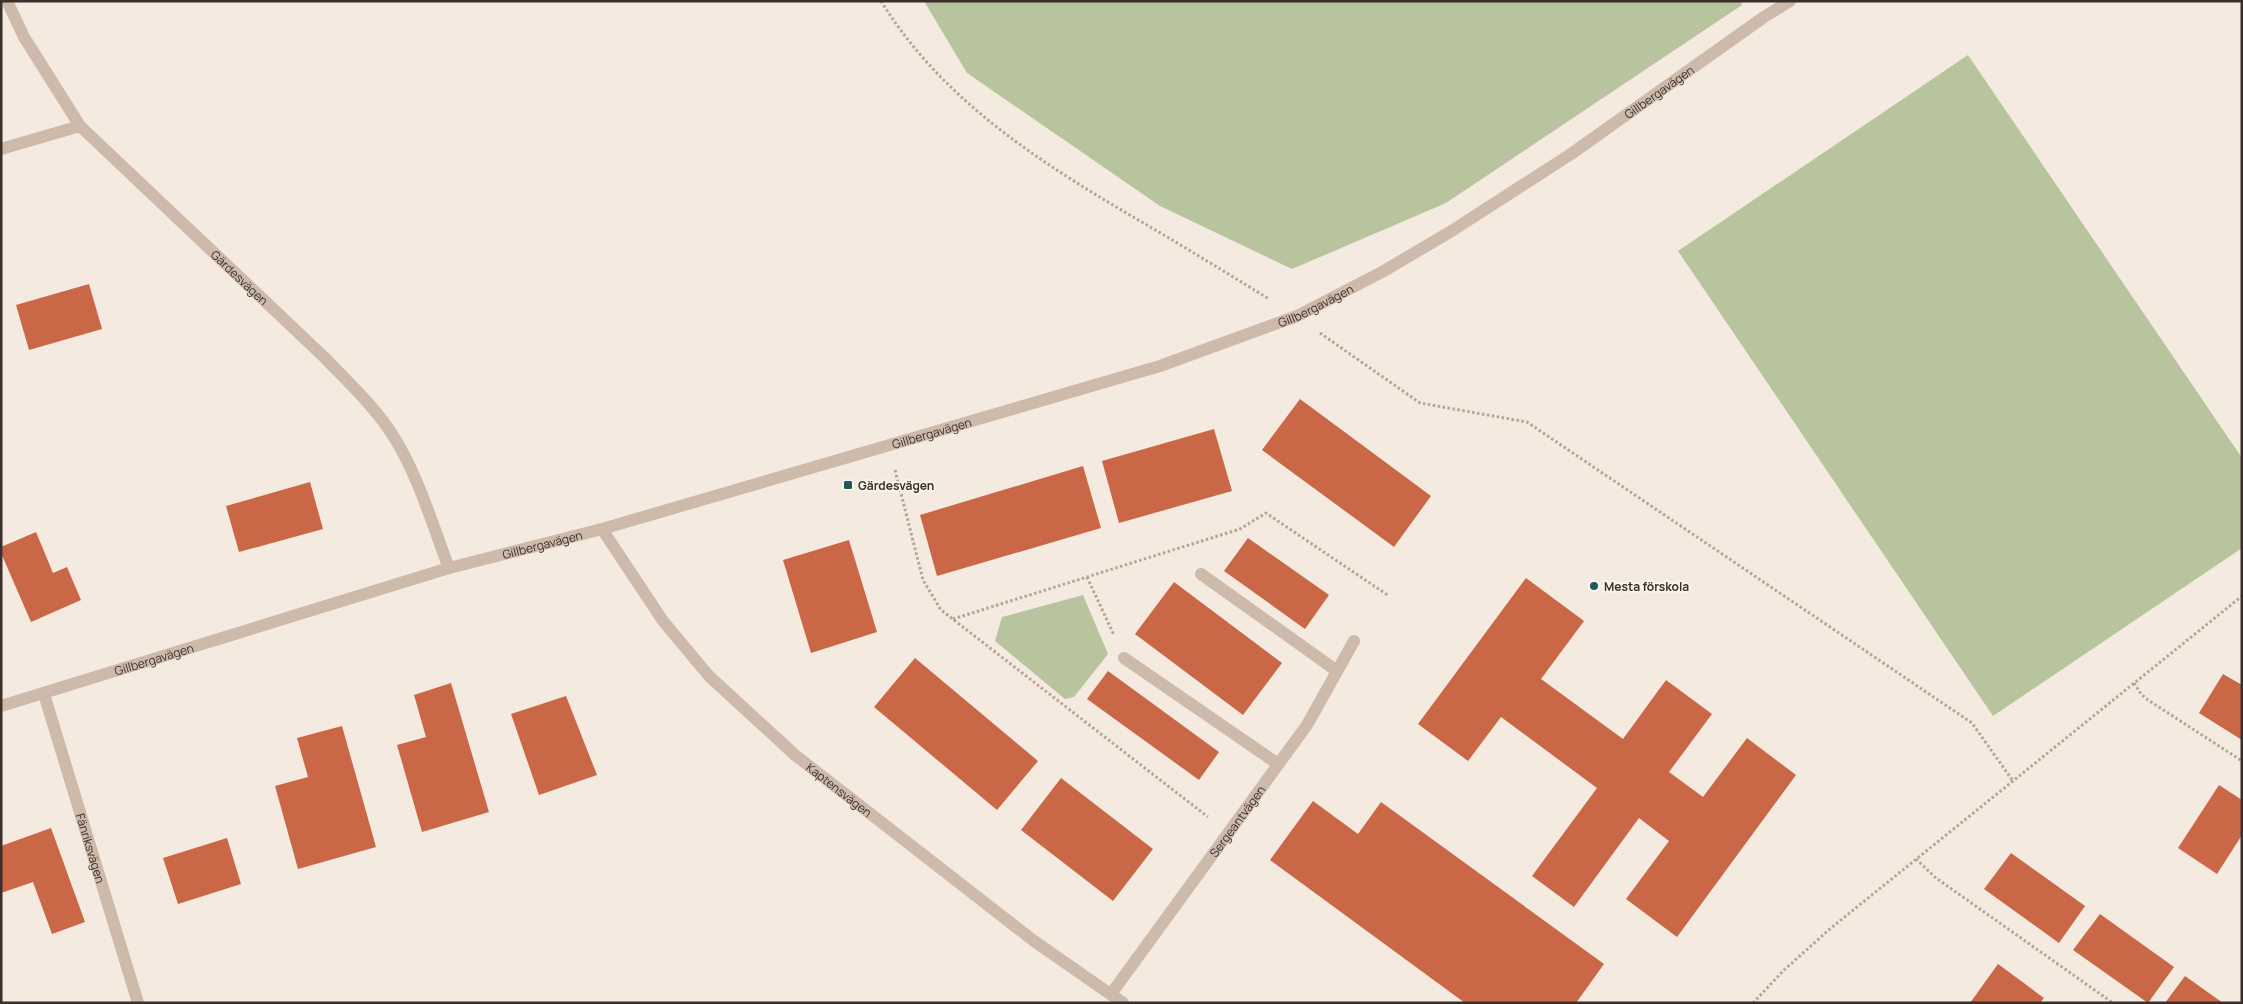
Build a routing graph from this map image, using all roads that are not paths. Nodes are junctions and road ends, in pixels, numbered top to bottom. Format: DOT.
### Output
graph roads {
  1 [pos="7,1"];
  2 [pos="1790,1"];
  3 [pos="80,126"];
  4 [pos="1,149"];
  5 [pos="602,529"];
  6 [pos="449,568"];
  7 [pos="1202,574"];
  8 [pos="1354,641"];
  9 [pos="1124,658"];
  10 [pos="1337,671"];
  11 [pos="44,694"];
  12 [pos="1,706"];
  13 [pos="1278,764"];
  14 [pos="1111,994"];
  15 [pos="138,1003"];
  16 [pos="1123,1003"];
  1 -- 3 [label="street, Gärdesvägen"];
  2 -- 5 [label="street, Gillbergavägen"];
  3 -- 4 [label="street"];
  3 -- 6 [label="street, Gärdesvägen"];
  5 -- 6 [label="street, Gillbergavägen"];
  5 -- 14 [label="street, Kaptensvägen"];
  6 -- 11 [label="street, Gillbergavägen"];
  7 -- 10 [label="street"];
  8 -- 10 [label="street, Sergeantvägen"];
  9 -- 13 [label="street"];
  10 -- 13 [label="street, Sergeantvägen"];
  11 -- 12 [label="street, Gillbergavägen"];
  11 -- 15 [label="street, Fänriksvägen"];
  13 -- 14 [label="street, Sergeantvägen"];
  14 -- 16 [label="street, Kaptensvägen"];
}
